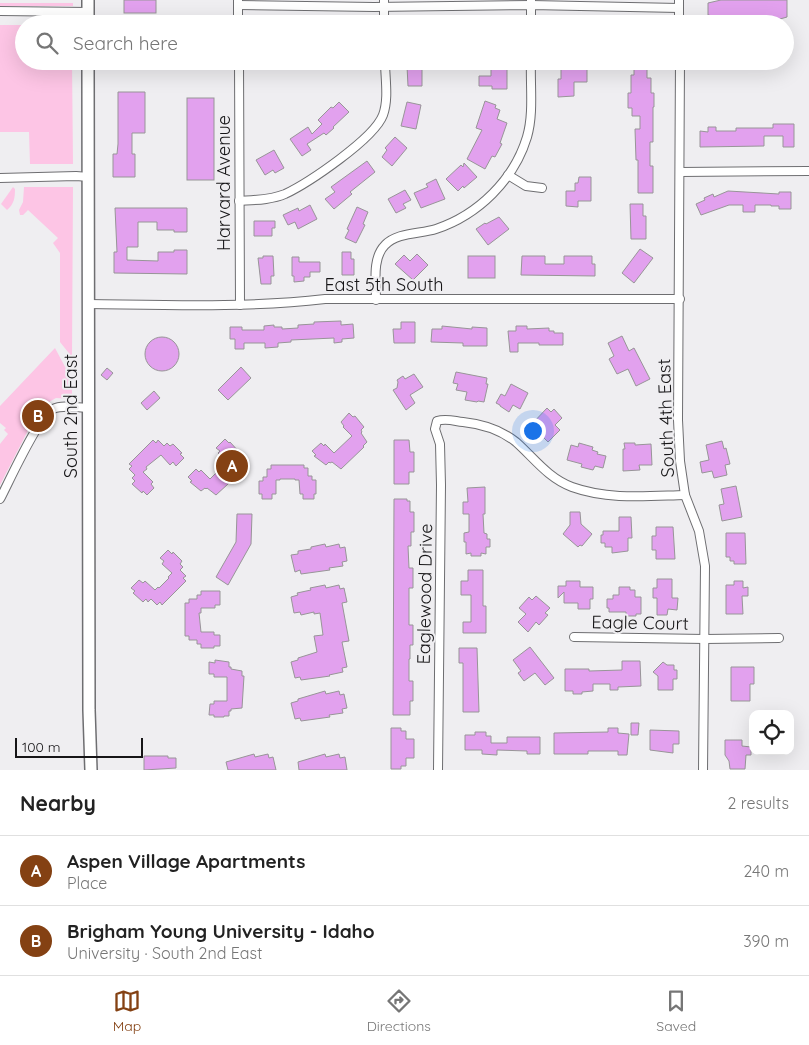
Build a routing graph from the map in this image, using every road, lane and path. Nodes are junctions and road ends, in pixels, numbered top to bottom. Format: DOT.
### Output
graph roads {
  1 [pos="238,2"];
  2 [pos="384,3"];
  3 [pos="531,3"];
  4 [pos="679,4"];
  5 [pos="0,11"];
  6 [pos="88,12"];
  7 [pos="238,15"];
  8 [pos="88,70"];
  9 [pos="239,70"];
  10 [pos="385,70"];
  11 [pos="531,70"];
  12 [pos="680,70"];
  13 [pos="809,171"];
  14 [pos="680,172"];
  15 [pos="508,175"];
  16 [pos="89,177"];
  17 [pos="0,178"];
  18 [pos="542,188"];
  19 [pos="239,201"];
  20 [pos="680,299"];
  21 [pos="376,300"];
  22 [pos="89,304"];
  23 [pos="240,305"];
  24 [pos="89,408"];
  25 [pos="685,494"];
  26 [pos="0,499"];
  27 [pos="574,637"];
  28 [pos="779,638"];
  29 [pos="705,639"];
  30 [pos="91,770"];
  31 [pos="438,770"];
  32 [pos="703,770"];
  1 -- 2 [label="street"];
  1 -- 7 [label="street"];
  2 -- 3 [label="street"];
  3 -- 4 [label="street"];
  5 -- 6 [label="street"];
  8 -- 16 [label="main road, South 2nd East"];
  9 -- 19 [label="street, Harvard Avenue"];
  10 -- 19 [label="street"];
  11 -- 15 [label="street"];
  12 -- 14 [label="street, South 4th East"];
  13 -- 14 [label="street"];
  14 -- 20 [label="street, South 4th East"];
  15 -- 18 [label="street"];
  15 -- 21 [label="street"];
  16 -- 17 [label="street"];
  16 -- 22 [label="main road, South 2nd East"];
  19 -- 23 [label="street, Harvard Avenue"];
  20 -- 21 [label="street, East 5th South"];
  20 -- 25 [label="street, South 4th East"];
  21 -- 23 [label="street, East 5th South"];
  22 -- 23 [label="street, East 5th South"];
  22 -- 24 [label="main road, South 2nd East"];
  24 -- 26 [label="street"];
  24 -- 30 [label="main road, South 2nd East"];
  25 -- 29 [label="street, South 4th East"];
  25 -- 31 [label="street, Eaglewood Drive"];
  27 -- 29 [label="street, Eagle Court"];
  28 -- 29 [label="street, Eagle Court"];
  29 -- 32 [label="street, South 4th East"];
}
